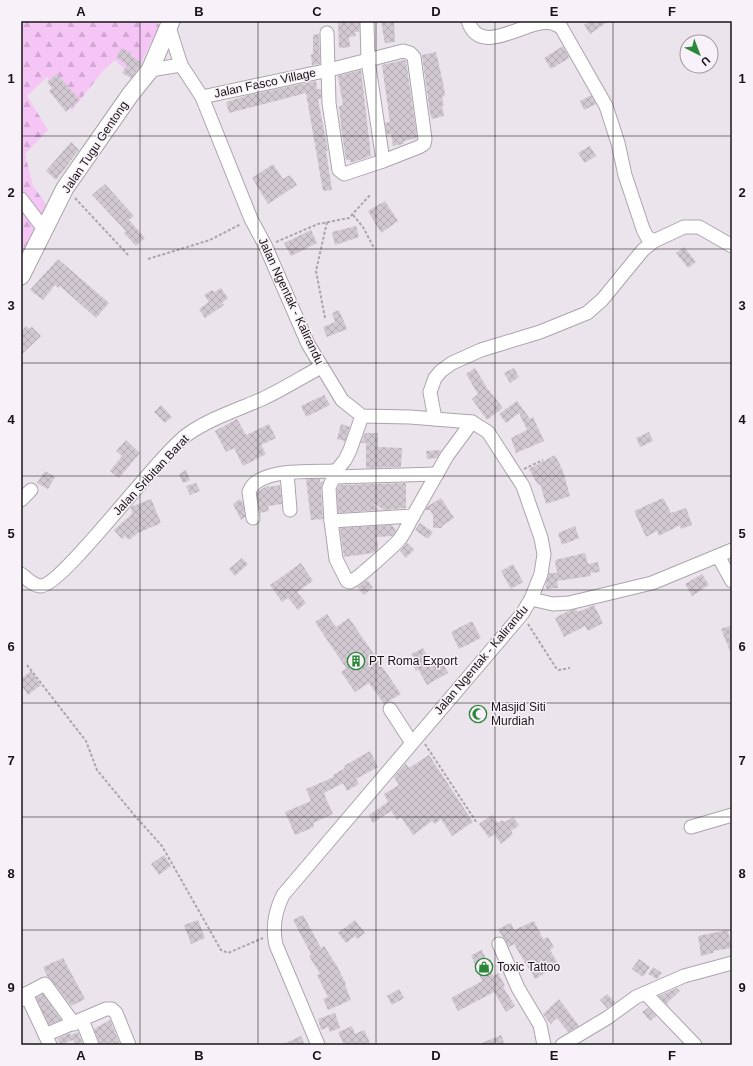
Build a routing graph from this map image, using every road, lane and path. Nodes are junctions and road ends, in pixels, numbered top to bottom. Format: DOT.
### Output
graph roads {
  1 [pos="468,21"];
  2 [pos="170,24"];
  3 [pos="367,24"];
  4 [pos="327,33"];
  5 [pos="368,60"];
  6 [pos="181,65"];
  7 [pos="150,70"];
  8 [pos="329,70"];
  9 [pos="202,97"];
  10 [pos="383,161"];
  11 [pos="66,188"];
  12 [pos="370,194"];
  13 [pos="21,198"];
  14 [pos="353,215"];
  15 [pos="251,219"];
  16 [pos="328,222"];
  17 [pos="44,229"];
  18 [pos="654,241"];
  19 [pos="265,245"];
  20 [pos="732,246"];
  21 [pos="374,248"];
  22 [pos="129,256"];
  23 [pos="148,259"];
  24 [pos="21,276"];
  25 [pos="325,318"];
  26 [pos="321,367"];
  27 [pos="362,416"];
  28 [pos="435,419"];
  29 [pos="472,422"];
  30 [pos="543,460"];
  31 [pos="287,473"];
  32 [pos="335,474"];
  33 [pos="437,474"];
  34 [pos="514,474"];
  35 [pos="31,490"];
  36 [pos="21,500"];
  37 [pos="290,510"];
  38 [pos="413,516"];
  39 [pos="253,518"];
  40 [pos="331,521"];
  41 [pos="732,550"];
  42 [pos="718,556"];
  43 [pos="21,574"];
  44 [pos="732,581"];
  45 [pos="531,600"];
  46 [pos="522,614"];
  47 [pos="27,665"];
  48 [pos="570,668"];
  49 [pos="390,709"];
  50 [pos="416,739"];
  51 [pos="732,815"];
  52 [pos="477,823"];
  53 [pos="691,827"];
  54 [pos="274,934"];
  55 [pos="499,944"];
  56 [pos="732,963"];
  57 [pos="645,993"];
  58 [pos="24,997"];
  59 [pos="78,1022"];
  60 [pos="47,1040"];
  61 [pos="92,1045"];
  62 [pos="129,1045"];
  63 [pos="318,1045"];
  64 [pos="542,1045"];
  65 [pos="562,1045"];
  66 [pos="695,1045"];
  1 -- 18 [label="street"];
  2 -- 6 [label="street, Jalan Ngentak - Kalirandu"];
  2 -- 7 [label="main road, Jalan Tugu Gentong"];
  3 -- 5 [label="street"];
  4 -- 8 [label="street, Jalan Fasco Village"];
  5 -- 8 [label="street, Jalan Fasco Village"];
  5 -- 10 [label="street"];
  5 -- 10 [label="street, Jalan Fasco Village"];
  6 -- 7 [label="street"];
  6 -- 9 [label="street, Jalan Ngentak - Kalirandu"];
  7 -- 11 [label="main road, Jalan Tugu Gentong"];
  8 -- 9 [label="street, Jalan Fasco Village"];
  8 -- 10 [label="street, Jalan Fasco Village"];
  9 -- 15 [label="street, Jalan Ngentak - Kalirandu"];
  11 -- 17 [label="main road, Jalan Tugu Gentong"];
  11 -- 22 [label="path"];
  12 -- 14 [label="path"];
  13 -- 17 [label="street"];
  14 -- 16 [label="path"];
  14 -- 21 [label="path"];
  15 -- 19 [label="street, Jalan Ngentak - Kalirandu"];
  15 -- 23 [label="path"];
  16 -- 19 [label="path"];
  16 -- 25 [label="path"];
  17 -- 24 [label="main road, Jalan Tugu Gentong"];
  18 -- 20 [label="street"];
  18 -- 28 [label="street"];
  19 -- 26 [label="street, Jalan Ngentak - Kalirandu"];
  26 -- 27 [label="street, Jalan Ngentak - Kalirandu"];
  26 -- 43 [label="street, Jalan Sribitan Barat"];
  27 -- 28 [label="street, Jalan Ngentak - Kalirandu"];
  27 -- 32 [label="street"];
  28 -- 29 [label="street, Jalan Ngentak - Kalirandu"];
  29 -- 33 [label="street"];
  29 -- 34 [label="street, Jalan Ngentak - Kalirandu"];
  30 -- 34 [label="path"];
  31 -- 32 [label="street"];
  31 -- 37 [label="street"];
  31 -- 39 [label="street"];
  32 -- 33 [label="street"];
  32 -- 40 [label="street"];
  33 -- 38 [label="street"];
  34 -- 45 [label="street, Jalan Ngentak - Kalirandu"];
  35 -- 36 [label="street"];
  38 -- 40 [label="street"];
  38 -- 40 [label="street"];
  41 -- 42 [label="street"];
  42 -- 44 [label="street"];
  42 -- 45 [label="street"];
  45 -- 46 [label="street, Jalan Ngentak - Kalirandu"];
  46 -- 48 [label="path"];
  46 -- 50 [label="street, Jalan Ngentak - Kalirandu"];
  47 -- 54 [label="path"];
  49 -- 50 [label="street"];
  50 -- 52 [label="path"];
  50 -- 54 [label="street, Jalan Ngentak - Kalirandu"];
  51 -- 53 [label="street"];
  54 -- 63 [label="street, Jalan Ngentak - Kalirandu"];
  55 -- 64 [label="street"];
  56 -- 57 [label="street"];
  57 -- 65 [label="street"];
  57 -- 66 [label="street"];
  58 -- 59 [label="street"];
  58 -- 60 [label="street"];
  59 -- 60 [label="street"];
  59 -- 61 [label="street"];
  59 -- 62 [label="street"];
}
